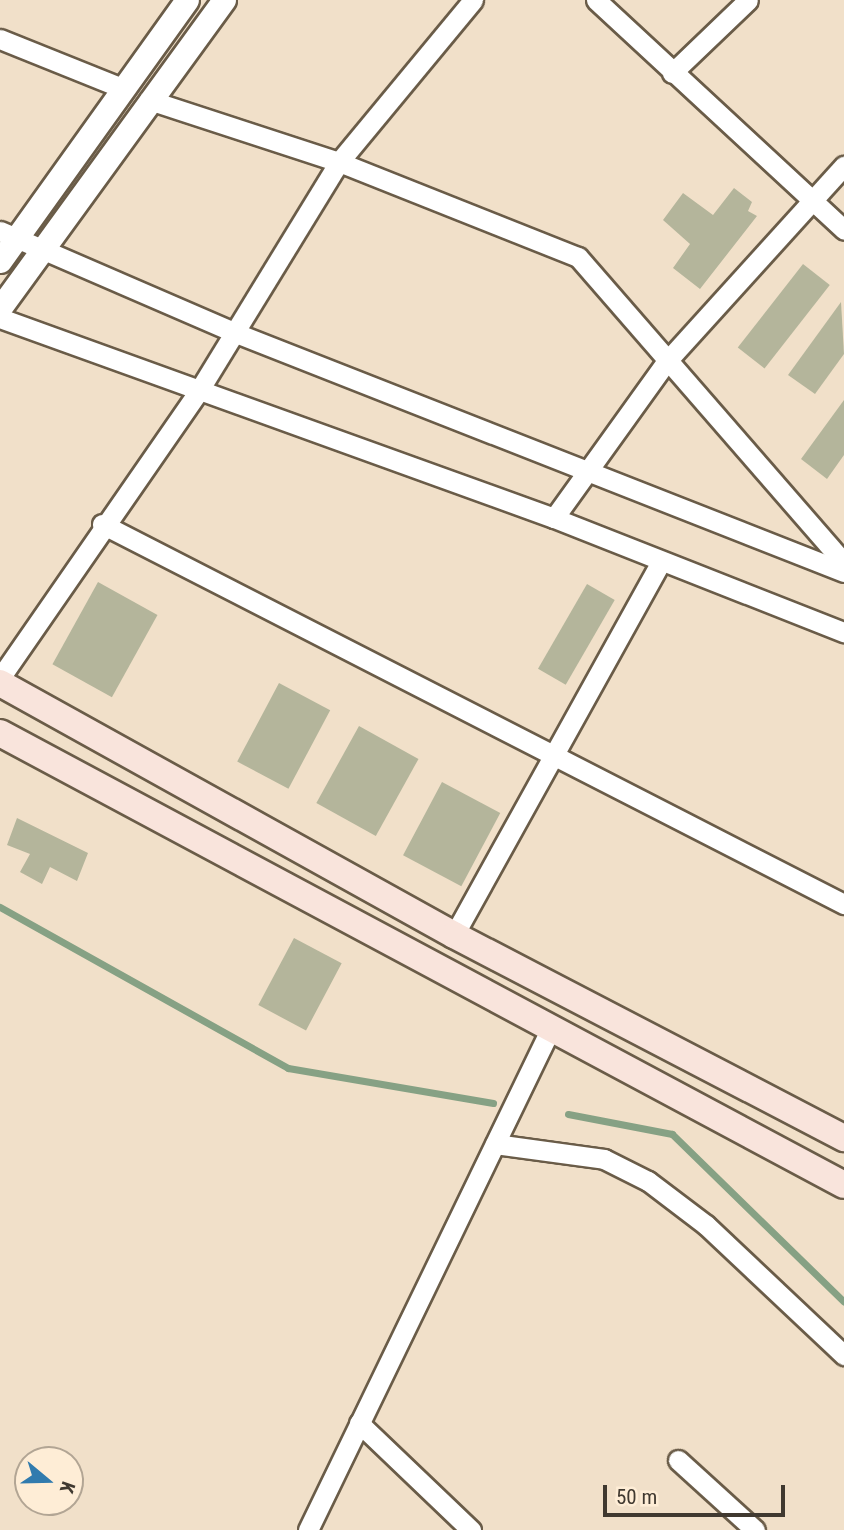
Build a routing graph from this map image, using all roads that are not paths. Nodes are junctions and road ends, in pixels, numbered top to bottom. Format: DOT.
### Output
graph roads {
  1 [pos="187,0"];
  2 [pos="224,0"];
  3 [pos="473,0"];
  4 [pos="596,0"];
  5 [pos="748,0"];
  6 [pos="0,39"];
  7 [pos="672,73"];
  8 [pos="122,88"];
  9 [pos="149,100"];
  10 [pos="339,162"];
  11 [pos="844,166"];
  12 [pos="811,197"];
  13 [pos="844,230"];
  14 [pos="9,234"];
  15 [pos="42,248"];
  16 [pos="0,261"];
  17 [pos="0,308"];
  18 [pos="0,318"];
  19 [pos="236,333"];
  20 [pos="666,362"];
  21 [pos="198,392"];
  22 [pos="585,473"];
  23 [pos="554,518"];
  24 [pos="102,524"];
  25 [pos="661,561"];
  26 [pos="844,563"];
  27 [pos="844,572"];
  28 [pos="844,632"];
  29 [pos="0,681"];
  30 [pos="2,740"];
  31 [pos="555,755"];
  32 [pos="844,904"];
  33 [pos="454,935"];
  34 [pos="550,1030"];
  35 [pos="844,1138"];
  36 [pos="495,1144"];
  37 [pos="844,1185"];
  38 [pos="844,1355"];
  39 [pos="359,1423"];
  40 [pos="678,1460"];
  41 [pos="308,1530"];
  42 [pos="471,1530"];
  43 [pos="755,1530"];
  1 -- 8 [label="street"];
  2 -- 9 [label="street"];
  3 -- 10 [label="street"];
  4 -- 7 [label="street"];
  5 -- 7 [label="street"];
  6 -- 8 [label="street"];
  7 -- 12 [label="street"];
  8 -- 14 [label="street"];
  9 -- 10 [label="street"];
  9 -- 15 [label="street"];
  10 -- 19 [label="street"];
  10 -- 20 [label="street"];
  11 -- 12 [label="street"];
  12 -- 13 [label="street"];
  12 -- 20 [label="street"];
  14 -- 15 [label="street"];
  14 -- 16 [label="street"];
  15 -- 17 [label="street"];
  15 -- 19 [label="street"];
  18 -- 21 [label="street"];
  19 -- 21 [label="street"];
  19 -- 22 [label="street"];
  20 -- 22 [label="street"];
  20 -- 26 [label="street"];
  21 -- 23 [label="street"];
  21 -- 24 [label="street"];
  22 -- 23 [label="street"];
  22 -- 27 [label="street"];
  23 -- 25 [label="street"];
  24 -- 29 [label="street"];
  24 -- 31 [label="street"];
  25 -- 28 [label="street"];
  25 -- 31 [label="street"];
  29 -- 33 [label="main road"];
  30 -- 34 [label="main road"];
  31 -- 32 [label="street"];
  31 -- 33 [label="street"];
  33 -- 35 [label="main road"];
  34 -- 36 [label="street"];
  34 -- 37 [label="main road"];
  36 -- 38 [label="street"];
  36 -- 39 [label="street"];
  39 -- 41 [label="street"];
  39 -- 42 [label="street"];
  40 -- 43 [label="street"];
}
